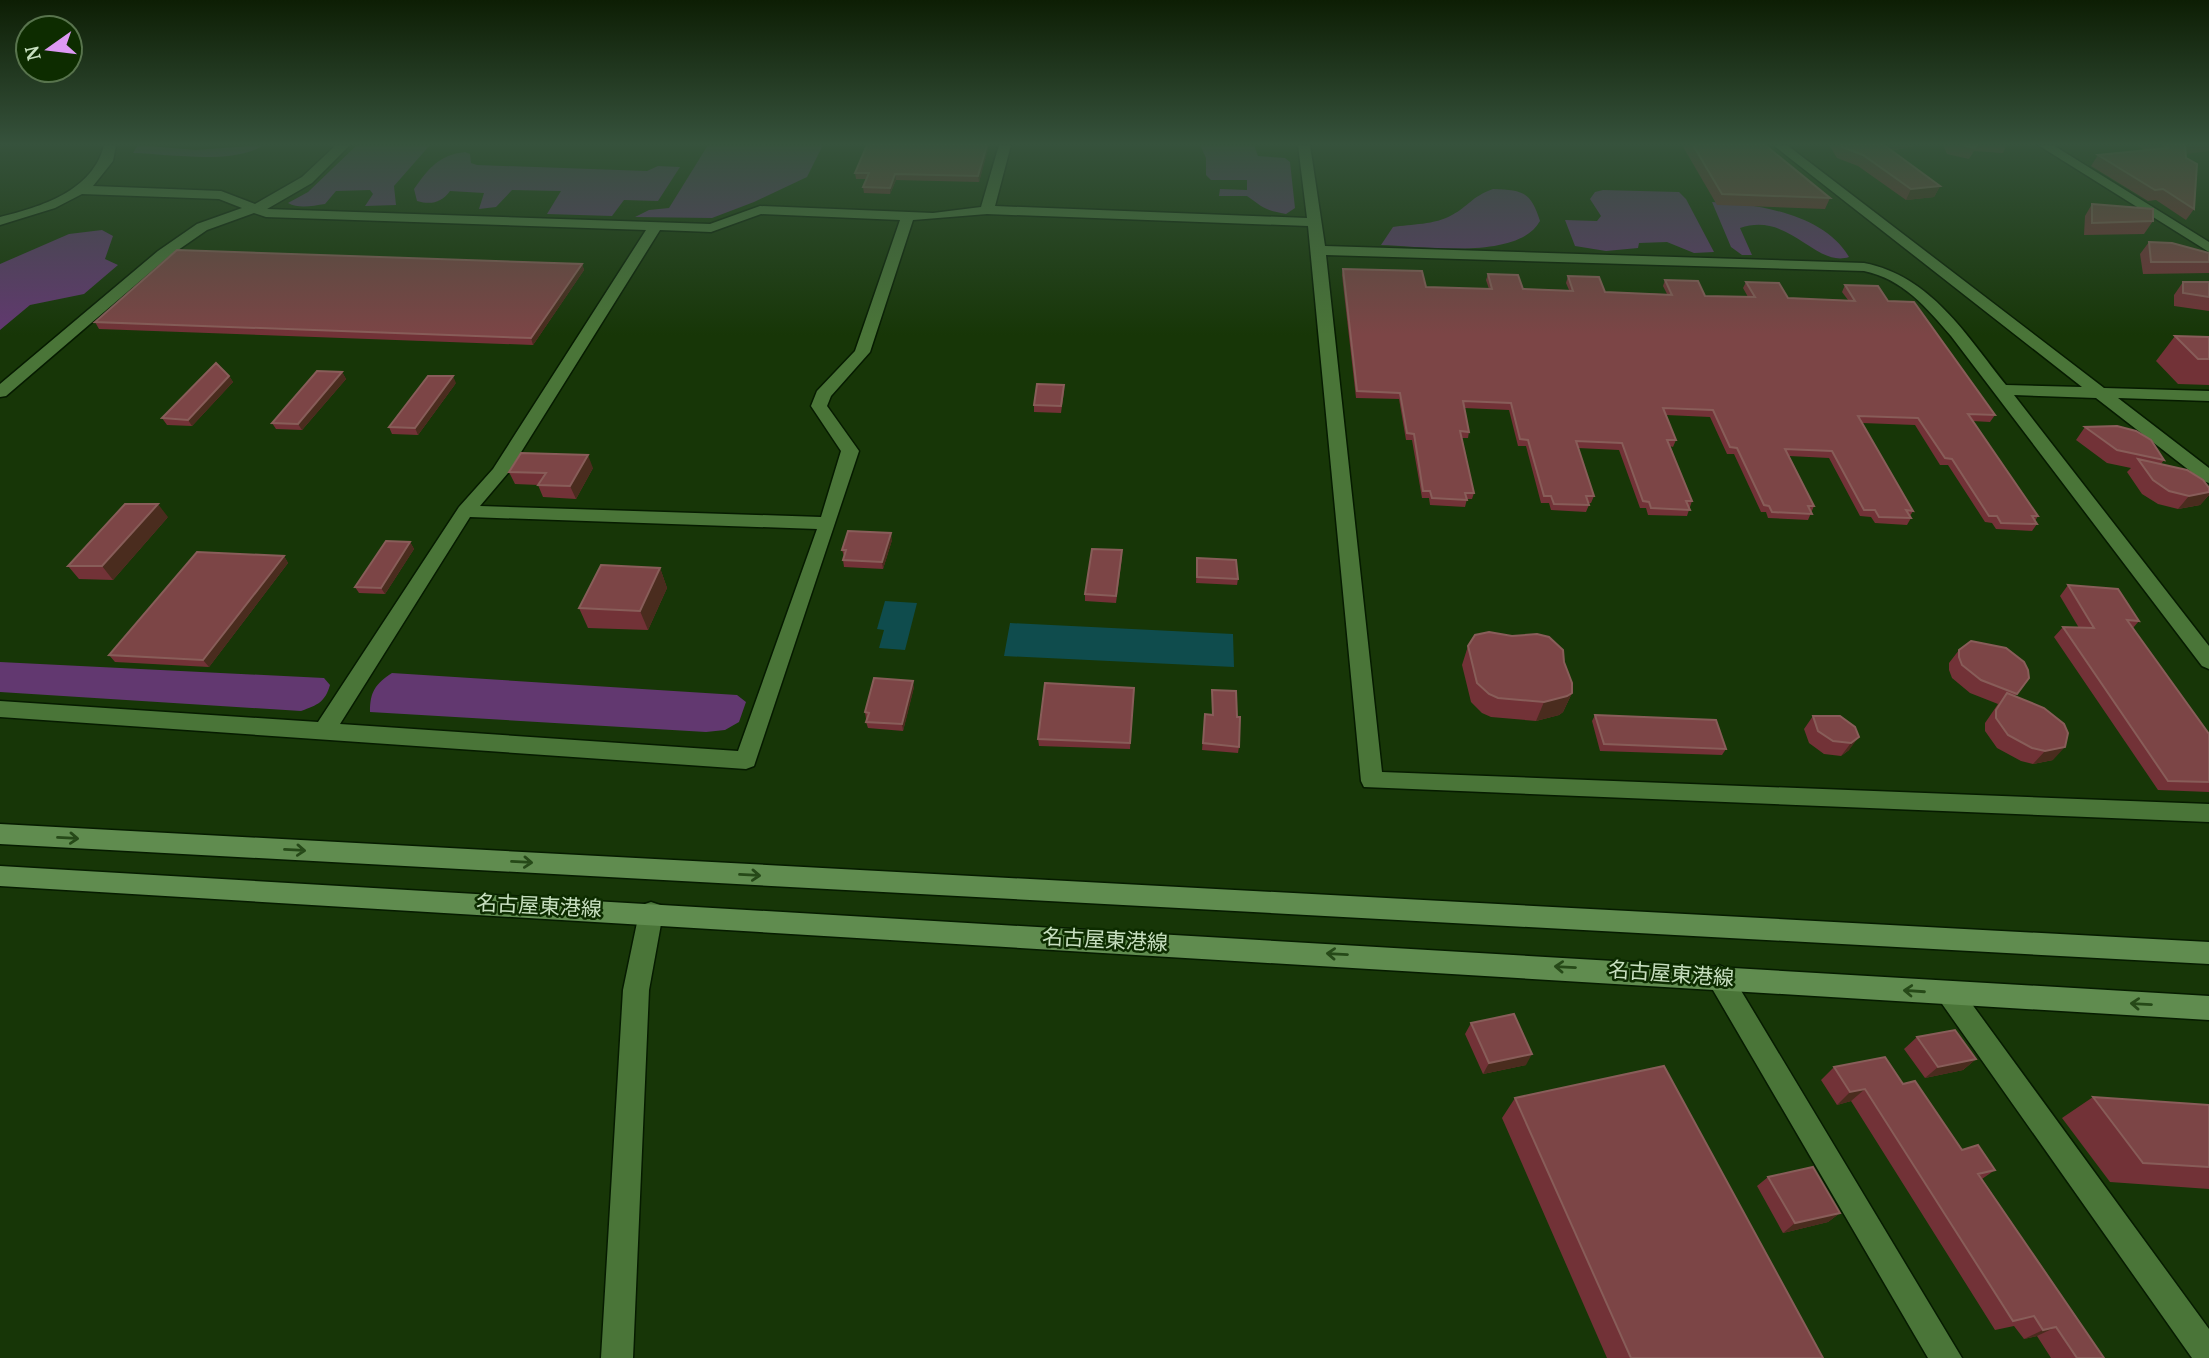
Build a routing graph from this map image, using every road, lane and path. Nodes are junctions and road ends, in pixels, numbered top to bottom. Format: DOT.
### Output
graph roads {
  1 [pos="42,208"];
  2 [pos="253,208"];
  3 [pos="254,208"];
  4 [pos="1311,208"];
  5 [pos="1861,208"];
  6 [pos="2146,208"];
  7 [pos="987,210"];
  8 [pos="908,216"];
  9 [pos="0,221"];
  10 [pos="1313,222"];
  11 [pos="656,226"];
  12 [pos="2209,248"];
  13 [pos="1318,250"];
  14 [pos="2000,390"];
  15 [pos="0,392"];
  16 [pos="2101,393"];
  17 [pos="2209,396"];
  18 [pos="2209,477"];
  19 [pos="465,511"];
  20 [pos="828,523"];
  21 [pos="2209,661"];
  22 [pos="0,709"];
  23 [pos="323,733"];
  24 [pos="2209,813"];
  25 [pos="0,834"];
  26 [pos="0,876"];
  27 [pos="651,913"];
  28 [pos="2209,953"];
  29 [pos="1719,977"];
  30 [pos="1949,993"];
  31 [pos="2209,1008"];
  32 [pos="2209,1355"];
  33 [pos="617,1358"];
  34 [pos="1946,1358"];
  1 -- 9 [label="street"];
  2 -- 15 [label="street"];
  3 -- 11 [label="street"];
  4 -- 10 [label="street"];
  5 -- 16 [label="street"];
  6 -- 12 [label="street"];
  7 -- 8 [label="street"];
  7 -- 10 [label="street"];
  8 -- 11 [label="street"];
  8 -- 20 [label="street"];
  10 -- 13 [label="street"];
  11 -- 19 [label="street"];
  13 -- 14 [label="street"];
  13 -- 24 [label="street"];
  14 -- 16 [label="street"];
  14 -- 21 [label="street"];
  16 -- 17 [label="street"];
  16 -- 18 [label="street"];
  19 -- 20 [label="street"];
  19 -- 23 [label="street"];
  20 -- 23 [label="street"];
  22 -- 23 [label="street"];
  25 -- 28 [label="main road, 名古屋東港線, one-way"];
  26 -- 27 [label="main road, 名古屋東港線"];
  29 -- 27 [label="main road, 名古屋東港線, one-way"];
  27 -- 33 [label="street"];
  30 -- 29 [label="main road, 名古屋東港線, one-way"];
  29 -- 34 [label="street"];
  31 -- 30 [label="main road, 名古屋東港線, one-way"];
  30 -- 32 [label="street"];
}
